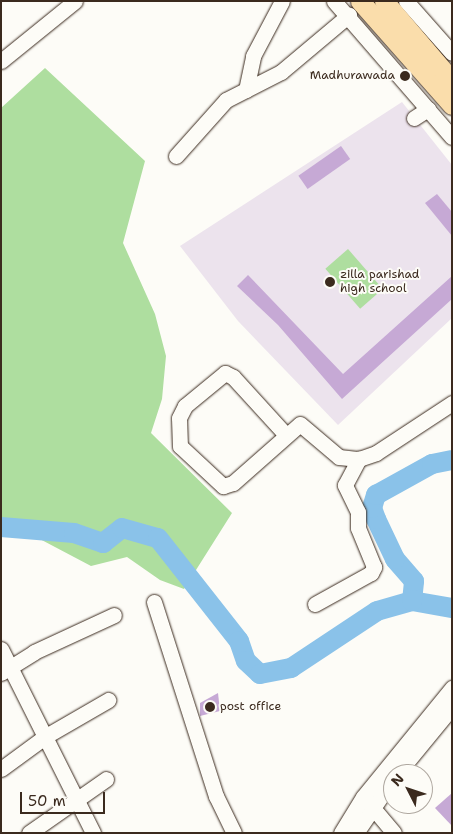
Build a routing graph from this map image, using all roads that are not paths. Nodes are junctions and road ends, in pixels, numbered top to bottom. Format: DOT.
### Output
graph roads {
  1 [pos="75,1"];
  2 [pos="282,1"];
  3 [pos="334,1"];
  4 [pos="384,1"];
  5 [pos="412,3"];
  6 [pos="355,8"];
  7 [pos="452,53"];
  8 [pos="1,61"];
  9 [pos="452,81"];
  10 [pos="246,90"];
  11 [pos="452,105"];
  12 [pos="428,109"];
  13 [pos="414,118"];
  14 [pos="452,137"];
  15 [pos="176,156"];
  16 [pos="452,403"];
  17 [pos="286,435"];
  18 [pos="359,459"];
  19 [pos="154,602"];
  20 [pos="315,604"];
  21 [pos="114,615"];
  22 [pos="1,649"];
  23 [pos="6,670"];
  24 [pos="452,688"];
  25 [pos="108,700"];
  26 [pos="452,707"];
  27 [pos="46,736"];
  28 [pos="405,764"];
  29 [pos="1,768"];
  30 [pos="106,779"];
  31 [pos="383,788"];
  32 [pos="76,797"];
  33 [pos="368,802"];
  34 [pos="29,833"];
  35 [pos="93,833"];
  36 [pos="234,833"];
  37 [pos="340,833"];
  38 [pos="356,833"];
  39 [pos="394,833"];
  1 -- 8 [label="street"];
  2 -- 10 [label="street"];
  3 -- 6 [label="street"];
  4 -- 9 [label="main road"];
  5 -- 7 [label="street"];
  6 -- 10 [label="street"];
  6 -- 11 [label="main road"];
  6 -- 12 [label="street"];
  10 -- 15 [label="street"];
  12 -- 13 [label="street"];
  12 -- 14 [label="street"];
  16 -- 18 [label="street"];
  17 -- 17 [label="street"];
  17 -- 18 [label="street"];
  18 -- 20 [label="street"];
  19 -- 36 [label="street"];
  21 -- 23 [label="street"];
  22 -- 23 [label="street"];
  23 -- 27 [label="street"];
  24 -- 33 [label="street"];
  25 -- 27 [label="street"];
  26 -- 28 [label="street"];
  27 -- 29 [label="street"];
  27 -- 32 [label="street"];
  30 -- 32 [label="street"];
  31 -- 33 [label="street"];
  32 -- 34 [label="street"];
  32 -- 35 [label="street"];
  33 -- 37 [label="street"];
  33 -- 38 [label="street"];
  33 -- 39 [label="street"];
}
